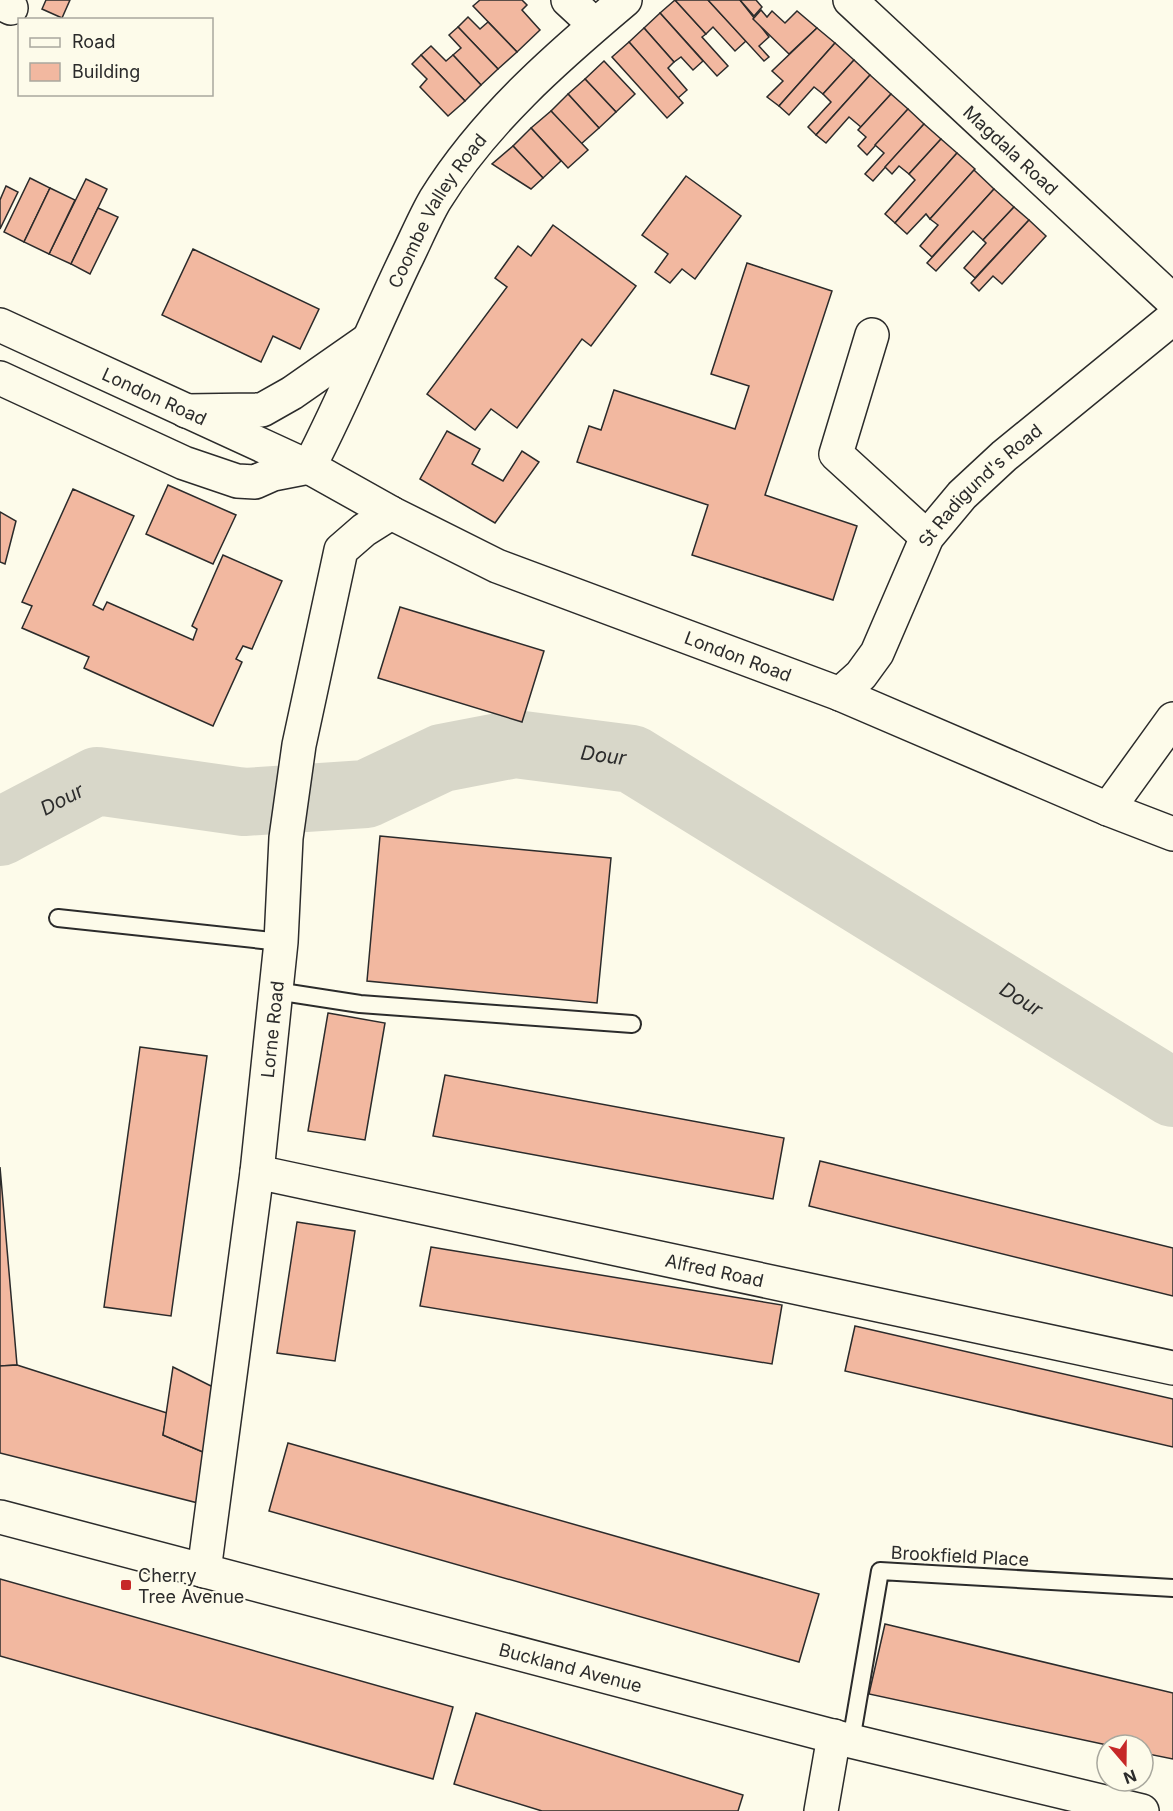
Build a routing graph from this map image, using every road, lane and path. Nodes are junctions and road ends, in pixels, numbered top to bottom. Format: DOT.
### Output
graph roads {
  1 [pos="568,0"];
  2 [pos="625,0"];
  3 [pos="849,0"];
  4 [pos="595,25"];
  5 [pos="1173,301"];
  6 [pos="1173,318"];
  7 [pos="0,325"];
  8 [pos="872,335"];
  9 [pos="369,339"];
  10 [pos="0,378"];
  11 [pos="186,411"];
  12 [pos="309,467"];
  13 [pos="391,513"];
  14 [pos="927,537"];
  15 [pos="840,694"];
  16 [pos="1173,719"];
  17 [pos="1108,810"];
  18 [pos="1173,834"];
  19 [pos="58,918"];
  20 [pos="281,942"];
  21 [pos="276,991"];
  22 [pos="632,1024"];
  23 [pos="257,1172"];
  24 [pos="1173,1368"];
  25 [pos="0,1517"];
  26 [pos="204,1571"];
  27 [pos="1173,1588"];
  28 [pos="842,1738"];
  29 [pos="820,1811"];
  30 [pos="1142,1811"];
  1 -- 4 [label="street"];
  2 -- 4 [label="street, Coombe Valley Road"];
  3 -- 5 [label="street, Magdala Road"];
  4 -- 9 [label="street, Coombe Valley Road"];
  6 -- 14 [label="street, St Radigund's Road"];
  7 -- 11 [label="street, London Road"];
  8 -- 14 [label="street"];
  9 -- 11 [label="street"];
  9 -- 12 [label="street, Coombe Valley Road"];
  10 -- 12 [label="street"];
  11 -- 12 [label="street, London Road"];
  12 -- 13 [label="street, London Road"];
  13 -- 15 [label="street, London Road"];
  13 -- 20 [label="street, Lorne Road"];
  14 -- 15 [label="street, St Radigund's Road"];
  15 -- 17 [label="street, London Road"];
  16 -- 17 [label="street"];
  17 -- 18 [label="street, London Road"];
  19 -- 20 [label="lane"];
  20 -- 21 [label="street, Lorne Road"];
  21 -- 22 [label="lane"];
  21 -- 23 [label="street, Lorne Road"];
  23 -- 24 [label="street, Alfred Road"];
  23 -- 26 [label="street, Lorne Road"];
  25 -- 26 [label="street, Buckland Avenue"];
  26 -- 28 [label="street, Buckland Avenue"];
  27 -- 28 [label="lane, Brookfield Place"];
  28 -- 29 [label="street"];
  28 -- 30 [label="street, Buckland Avenue"];
}
